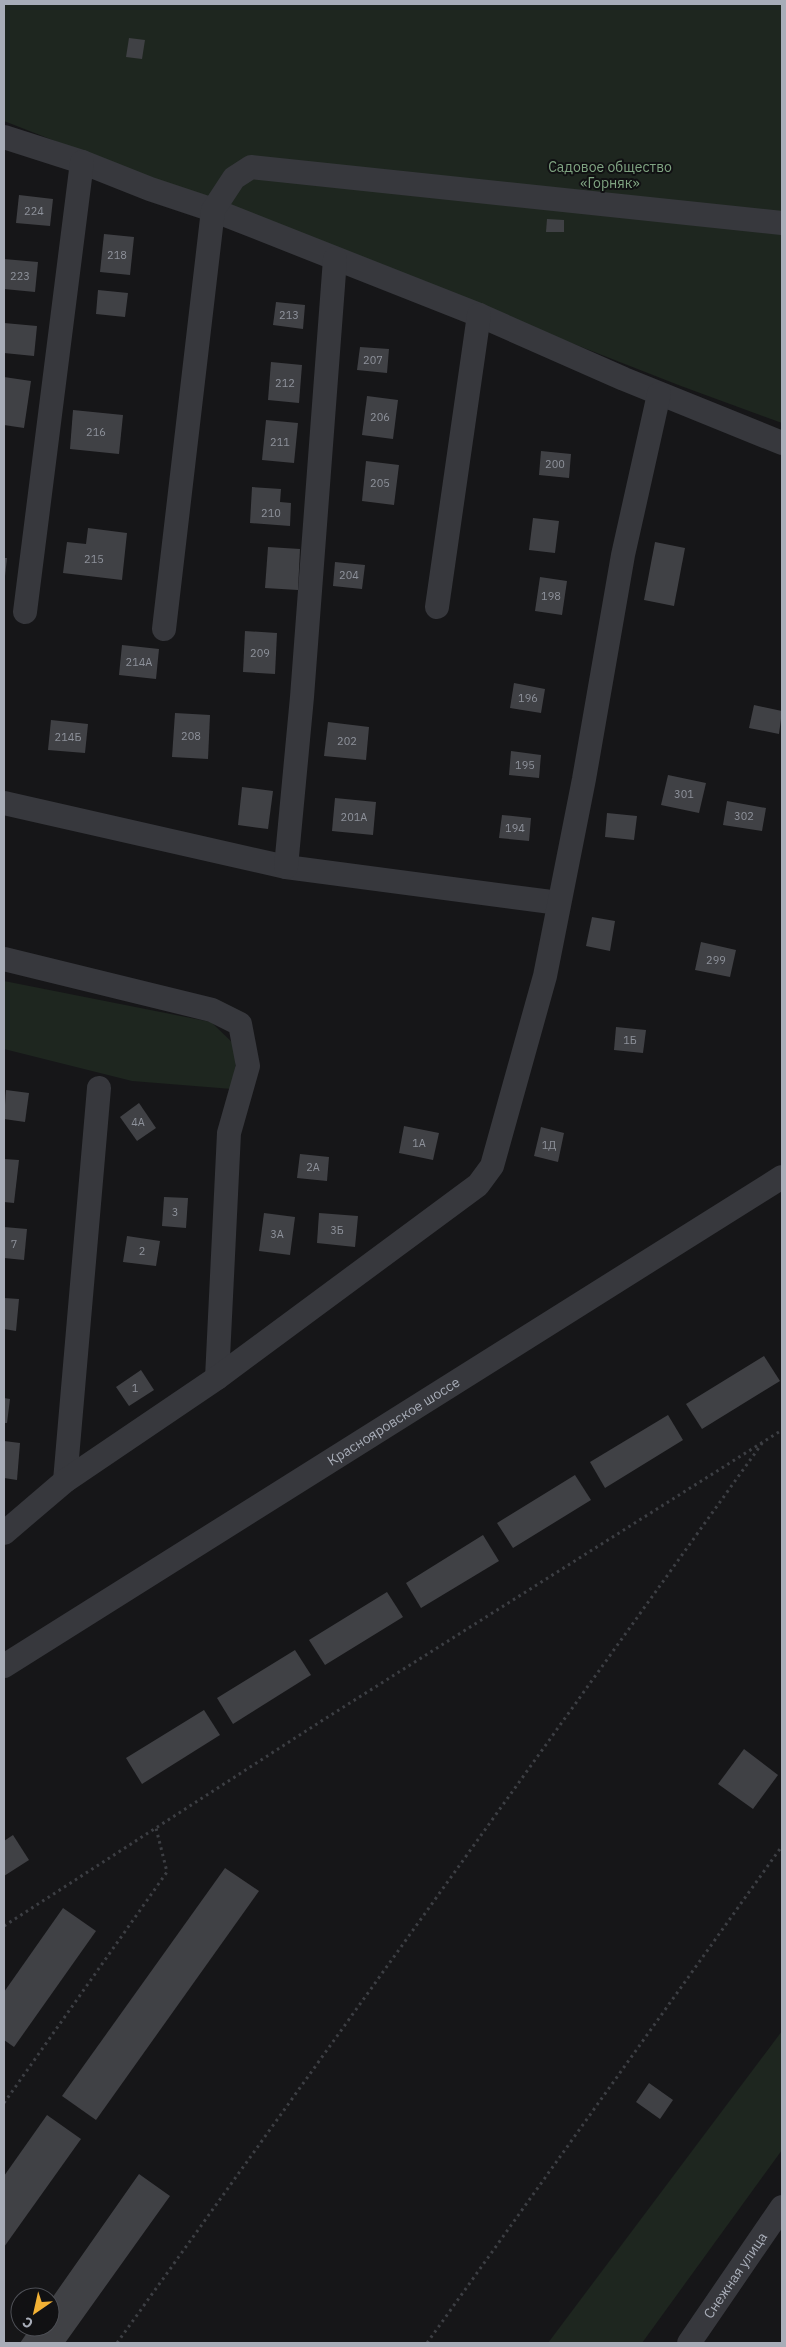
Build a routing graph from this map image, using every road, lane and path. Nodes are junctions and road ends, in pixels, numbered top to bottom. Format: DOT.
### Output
graph roads {
  1 [pos="4,137"];
  2 [pos="82,162"];
  3 [pos="213,210"];
  4 [pos="782,223"];
  5 [pos="335,259"];
  6 [pos="479,316"];
  7 [pos="660,394"];
  8 [pos="782,443"];
  9 [pos="437,607"];
  10 [pos="25,612"];
  11 [pos="164,629"];
  12 [pos="4,803"];
  13 [pos="286,867"];
  14 [pos="559,903"];
  15 [pos="4,959"];
  16 [pos="98,1088"];
  17 [pos="782,1177"];
  18 [pos="217,1378"];
  19 [pos="782,1430"];
  20 [pos="763,1442"];
  21 [pos="65,1481"];
  22 [pos="4,1534"];
  23 [pos="4,1666"];
  24 [pos="156,1828"];
  25 [pos="782,1846"];
  26 [pos="4,1926"];
  27 [pos="4,2103"];
  28 [pos="782,2207"];
  29 [pos="117,2343"];
  30 [pos="427,2343"];
  31 [pos="689,2343"];
  1 -- 2 [label="street"];
  2 -- 3 [label="street"];
  2 -- 10 [label="street"];
  3 -- 4 [label="street"];
  3 -- 5 [label="street"];
  3 -- 11 [label="street"];
  5 -- 6 [label="street"];
  5 -- 13 [label="street"];
  6 -- 7 [label="street"];
  6 -- 9 [label="street"];
  7 -- 8 [label="street"];
  7 -- 14 [label="street"];
  12 -- 13 [label="street"];
  13 -- 14 [label="street"];
  14 -- 18 [label="street"];
  15 -- 18 [label="street"];
  16 -- 21 [label="street"];
  17 -- 23 [label="street, Краснояровское шоссе"];
  18 -- 21 [label="street"];
  19 -- 20 [label="path"];
  20 -- 24 [label="path"];
  20 -- 29 [label="path"];
  21 -- 22 [label="street"];
  24 -- 26 [label="path"];
  24 -- 27 [label="path"];
  25 -- 30 [label="path"];
  28 -- 31 [label="street, Снежная улица"];
}
